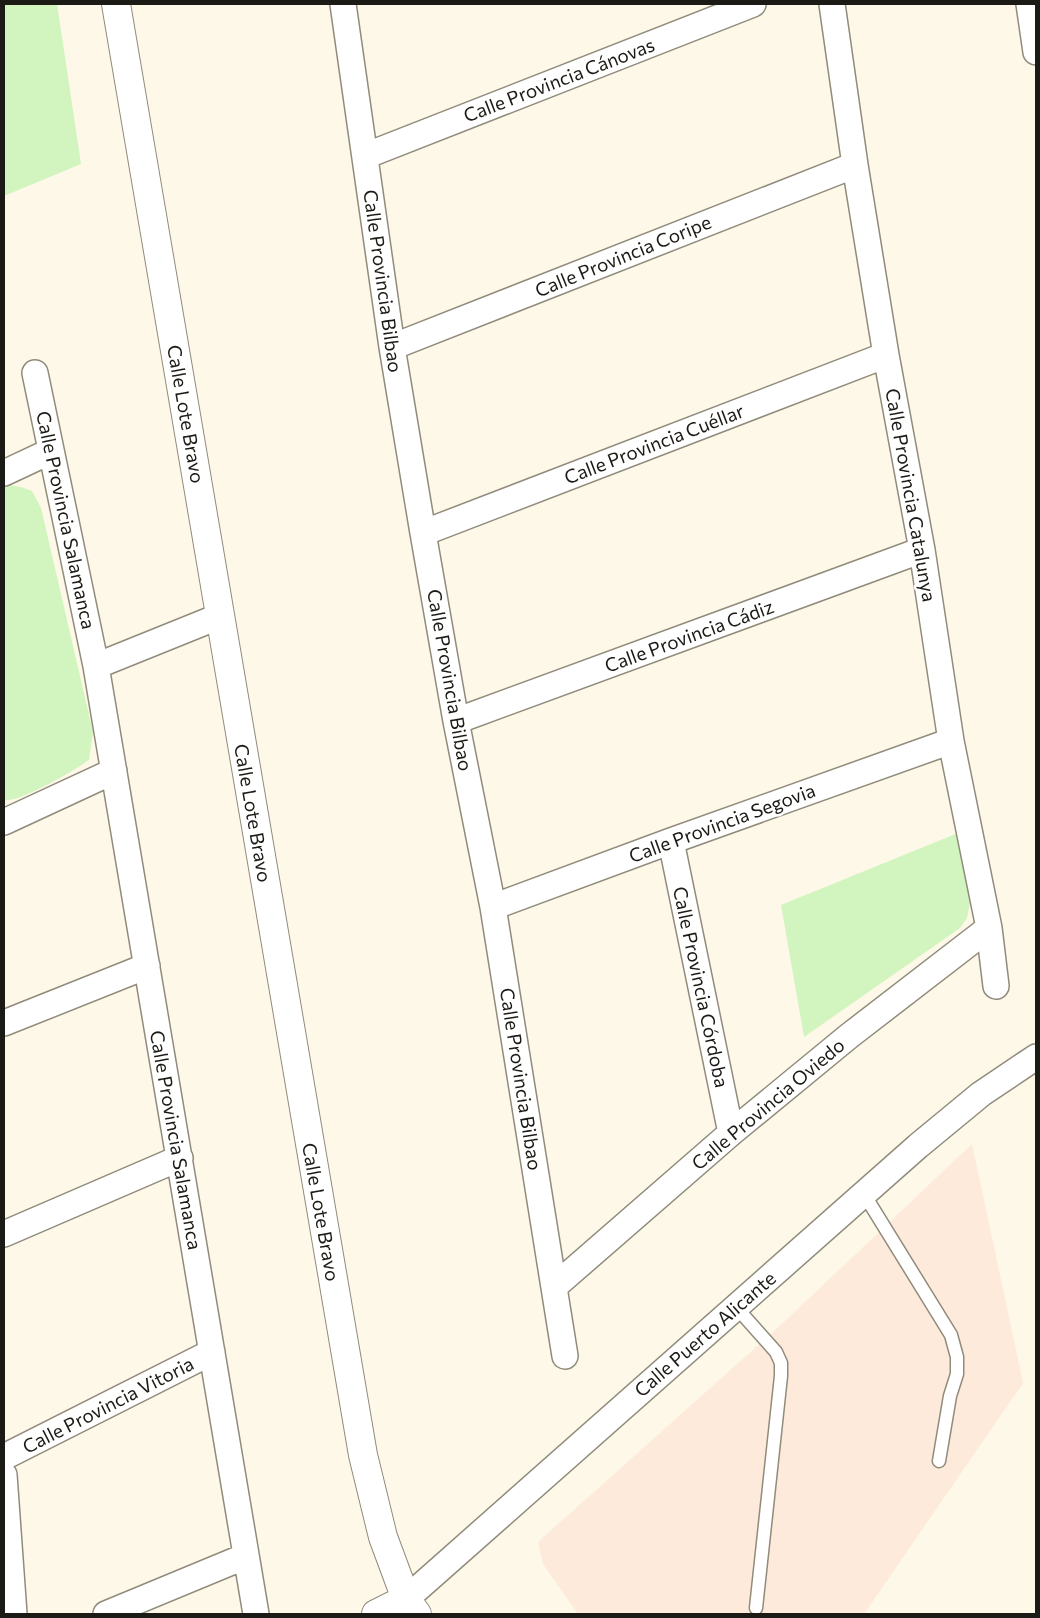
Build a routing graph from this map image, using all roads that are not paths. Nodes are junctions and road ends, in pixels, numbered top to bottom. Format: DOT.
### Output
graph roads {
  1 [pos="116,4"];
  2 [pos="343,4"];
  3 [pos="754,4"];
  4 [pos="832,4"];
  5 [pos="1029,4"];
  6 [pos="1036,52"];
  7 [pos="365,156"];
  8 [pos="855,165"];
  9 [pos="392,347"];
  10 [pos="886,355"];
  11 [pos="35,373"];
  12 [pos="51,451"];
  13 [pos="4,473"];
  14 [pos="423,533"];
  15 [pos="922,550"];
  16 [pos="220,616"];
  17 [pos="96,666"];
  18 [pos="456,722"];
  19 [pos="951,742"];
  20 [pos="114,771"];
  21 [pos="4,822"];
  22 [pos="671,841"];
  23 [pos="493,907"];
  24 [pos="990,928"];
  25 [pos="147,966"];
  26 [pos="996,986"];
  27 [pos="4,1023"];
  28 [pos="1036,1057"];
  29 [pos="731,1133"];
  30 [pos="180,1158"];
  31 [pos="864,1194"];
  32 [pos="4,1234"];
  33 [pos="554,1288"];
  34 [pos="736,1307"];
  35 [pos="212,1352"];
  36 [pos="565,1356"];
  37 [pos="4,1457"];
  38 [pos="939,1461"];
  39 [pos="4,1475"];
  40 [pos="246,1556"];
  41 [pos="411,1606"];
  42 [pos="756,1608"];
  43 [pos="14,1614"];
  44 [pos="106,1614"];
  45 [pos="256,1614"];
  46 [pos="376,1614"];
  1 -- 16 [label="street, Calle Lote Bravo"];
  2 -- 7 [label="street, Calle Provincia Bilbao"];
  3 -- 7 [label="street, Calle Provincia Cánovas"];
  4 -- 8 [label="street, Calle Provincia Catalunya"];
  5 -- 6 [label="street"];
  7 -- 9 [label="street, Calle Provincia Bilbao"];
  8 -- 9 [label="street, Calle Provincia Coripe"];
  8 -- 10 [label="street, Calle Provincia Catalunya"];
  9 -- 14 [label="street, Calle Provincia Bilbao"];
  10 -- 14 [label="street, Calle Provincia Cuéllar"];
  10 -- 15 [label="street, Calle Provincia Catalunya"];
  11 -- 12 [label="street, Calle Provincia Salamanca"];
  12 -- 13 [label="street"];
  12 -- 17 [label="street, Calle Provincia Salamanca"];
  14 -- 18 [label="street, Calle Provincia Bilbao"];
  15 -- 18 [label="street, Calle Provincia Cádiz"];
  15 -- 19 [label="street, Calle Provincia Catalunya"];
  16 -- 17 [label="street"];
  16 -- 41 [label="street, Calle Lote Bravo"];
  17 -- 20 [label="street, Calle Provincia Salamanca"];
  18 -- 23 [label="street, Calle Provincia Bilbao"];
  19 -- 22 [label="street, Calle Provincia Segovia"];
  19 -- 24 [label="street, Calle Provincia Catalunya"];
  20 -- 21 [label="street"];
  20 -- 25 [label="street, Calle Provincia Salamanca"];
  22 -- 23 [label="street, Calle Provincia Segovia"];
  22 -- 29 [label="street, Calle Provincia Córdoba"];
  23 -- 33 [label="street, Calle Provincia Bilbao"];
  24 -- 26 [label="street, Calle Provincia Catalunya"];
  24 -- 29 [label="street, Calle Provincia Oviedo"];
  25 -- 27 [label="street"];
  25 -- 30 [label="street, Calle Provincia Salamanca"];
  28 -- 31 [label="street, Calle Puerto Alicante"];
  29 -- 33 [label="street, Calle Provincia Oviedo"];
  30 -- 32 [label="street"];
  30 -- 35 [label="street, Calle Provincia Salamanca"];
  31 -- 34 [label="street, Calle Puerto Alicante"];
  31 -- 38 [label="lane"];
  33 -- 36 [label="street, Calle Provincia Bilbao"];
  34 -- 41 [label="street, Calle Puerto Alicante"];
  34 -- 42 [label="lane"];
  35 -- 37 [label="street, Calle Provincia Vitoria"];
  35 -- 40 [label="street, Calle Provincia Salamanca"];
  39 -- 43 [label="street"];
  40 -- 44 [label="street"];
  40 -- 45 [label="street, Calle Provincia Salamanca"];
  41 -- 46 [label="street, Calle Puerto Alicante"];
}
